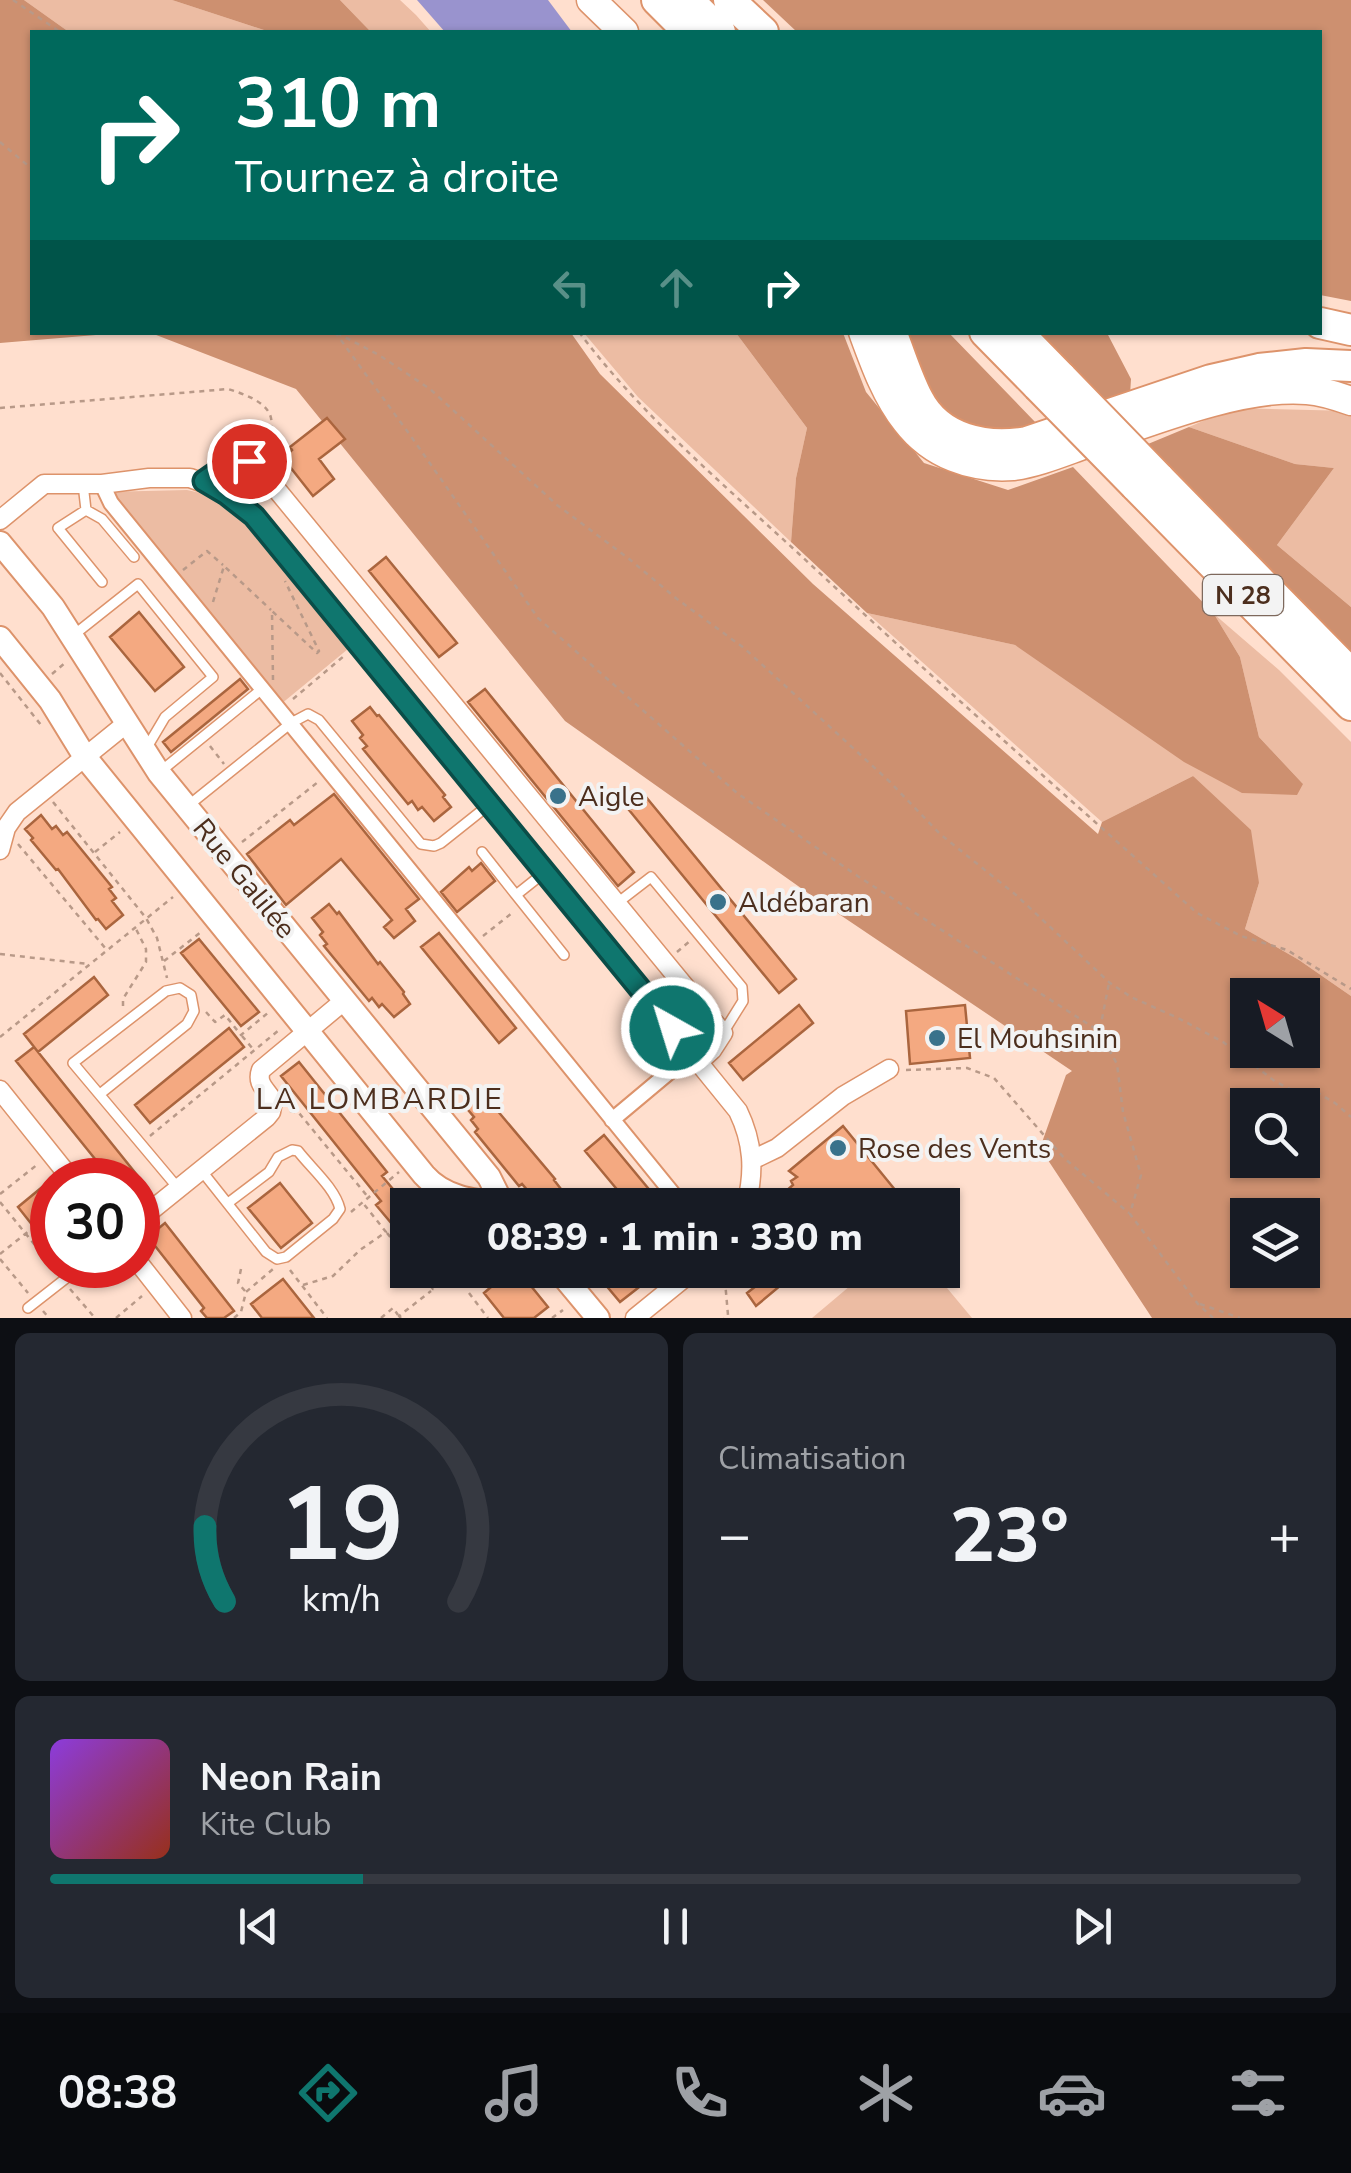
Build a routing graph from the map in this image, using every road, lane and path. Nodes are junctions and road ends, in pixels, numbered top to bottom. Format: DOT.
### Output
graph roads {
  1 [pos="13,0"];
  2 [pos="591,0"];
  3 [pos="657,0"];
  4 [pos="688,0"];
  5 [pos="729,0"];
  6 [pos="57,30"];
  7 [pos="622,30"];
  8 [pos="687,30"];
  9 [pos="718,30"];
  10 [pos="760,30"];
  11 [pos="0,142"];
  12 [pos="30,167"];
  13 [pos="1322,324"];
  14 [pos="1351,330"];
  15 [pos="338,335"];
  16 [pos="341,335"];
  17 [pos="582,335"];
  18 [pos="863,335"];
  19 [pos="892,335"];
  20 [pos="989,335"];
  21 [pos="1019,335"];
  22 [pos="1351,366"];
  23 [pos="1050,382"];
  24 [pos="1351,401"];
  25 [pos="0,408"];
  26 [pos="234,460"];
  27 [pos="204,481"];
  28 [pos="1147,481"];
  29 [pos="93,484"];
  30 [pos="86,510"];
  31 [pos="0,520"];
  32 [pos="0,543"];
  33 [pos="134,556"];
  34 [pos="224,566"];
  35 [pos="296,566"];
  36 [pos="172,579"];
  37 [pos="102,582"];
  38 [pos="272,611"];
  39 [pos="208,622"];
  40 [pos="0,638"];
  41 [pos="77,642"];
  42 [pos="348,653"];
  43 [pos="0,673"];
  44 [pos="1351,674"];
  45 [pos="38,685"];
  46 [pos="262,689"];
  47 [pos="1351,705"];
  48 [pos="277,706"];
  49 [pos="126,723"];
  50 [pos="291,723"];
  51 [pos="49,735"];
  52 [pos="203,738"];
  53 [pos="144,751"];
  54 [pos="85,757"];
  55 [pos="231,772"];
  56 [pos="330,772"];
  57 [pos="159,773"];
  58 [pos="43,790"];
  59 [pos="490,804"];
  60 [pos="187,807"];
  61 [pos="6,828"];
  62 [pos="123,830"];
  63 [pos="243,842"];
  64 [pos="0,850"];
  65 [pos="482,852"];
  66 [pos="94,853"];
  67 [pos="545,872"];
  68 [pos="188,884"];
  69 [pos="520,900"];
  70 [pos="616,904"];
  71 [pos="146,918"];
  72 [pos="135,928"];
  73 [pos="205,929"];
  74 [pos="698,935"];
  75 [pos="470,946"];
  76 [pos="106,950"];
  77 [pos="0,954"];
  78 [pos="564,955"];
  79 [pos="163,962"];
  80 [pos="664,962"];
  81 [pos="90,964"];
  82 [pos="1110,983"];
  83 [pos="1351,988"];
  84 [pos="170,989"];
  85 [pos="345,1000"];
  86 [pos="194,1010"];
  87 [pos="270,1011"];
  88 [pos="124,1022"];
  89 [pos="283,1026"];
  90 [pos="307,1031"];
  91 [pos="1099,1031"];
  92 [pos="722,1033"];
  93 [pos="241,1034"];
  94 [pos="0,1037"];
  95 [pos="254,1050"];
  96 [pos="696,1057"];
  97 [pos="889,1068"];
  98 [pos="0,1090"];
  99 [pos="100,1094"];
  100 [pos="273,1106"];
  101 [pos="1351,1117"];
  102 [pos="612,1120"];
  103 [pos="141,1143"];
  104 [pos="51,1153"];
  105 [pos="55,1158"];
  106 [pos="752,1160"];
  107 [pos="202,1170"];
  108 [pos="178,1188"];
  109 [pos="439,1188"];
  110 [pos="494,1188"];
  111 [pos="668,1188"];
  112 [pos="750,1188"];
  113 [pos="0,1194"];
  114 [pos="368,1198"];
  115 [pos="0,1202"];
  116 [pos="228,1202"];
  117 [pos="363,1202"];
  118 [pos="160,1203"];
  119 [pos="1130,1214"];
  120 [pos="30,1230"];
  121 [pos="386,1232"];
  122 [pos="25,1234"];
  123 [pos="390,1237"];
  124 [pos="30,1240"];
  125 [pos="0,1257"];
  126 [pos="286,1265"];
  127 [pos="7,1268"];
  128 [pos="241,1269"];
  129 [pos="303,1286"];
  130 [pos="53,1288"];
  131 [pos="152,1288"];
  132 [pos="158,1288"];
  133 [pos="573,1288"];
  134 [pos="672,1288"];
  135 [pos="725,1288"];
  136 [pos="433,1289"];
  137 [pos="246,1292"];
  138 [pos="469,1293"];
  139 [pos="1198,1304"];
  140 [pos="28,1308"];
  141 [pos="564,1309"];
  142 [pos="400,1317"];
  143 [pos="727,1317"];
  144 [pos="116,1318"];
  145 [pos="182,1318"];
  146 [pos="328,1318"];
  147 [pos="382,1318"];
  148 [pos="488,1318"];
  149 [pos="552,1318"];
  150 [pos="598,1318"];
  151 [pos="635,1318"];
  152 [pos="1213,1318"];
  153 [pos="1240,1318"];
  1 -- 6 [label="path"];
  2 -- 7 [label="main road"];
  3 -- 8 [label="highway"];
  4 -- 9 [label="highway"];
  5 -- 10 [label="highway"];
  11 -- 12 [label="path"];
  13 -- 14 [label="highway"];
  15 -- 91 [label="path"];
  16 -- 82 [label="path"];
  17 -- 83 [label="path"];
  18 -- 24 [label="main road"];
  19 -- 22 [label="highway"];
  20 -- 23 [label="highway, N 28"];
  21 -- 23 [label="highway, N 28"];
  23 -- 28 [label="highway, N 28, bridge"];
  25 -- 26 [label="path"];
  26 -- 27 [label="street"];
  26 -- 70 [label="street"];
  27 -- 29 [label="street"];
  27 -- 35 [label="street"];
  28 -- 44 [label="highway, N 28"];
  28 -- 47 [label="highway, N 28"];
  29 -- 30 [label="lane"];
  29 -- 31 [label="street"];
  29 -- 36 [label="street"];
  30 -- 33 [label="lane"];
  30 -- 37 [label="lane"];
  32 -- 41 [label="street, Rue Galilée"];
  34 -- 36 [label="path"];
  34 -- 38 [label="path"];
  34 -- 39 [label="path"];
  35 -- 38 [label="path"];
  35 -- 59 [label="street"];
  36 -- 39 [label="street"];
  38 -- 48 [label="path"];
  39 -- 46 [label="street"];
  40 -- 45 [label="street, Rue Galilée"];
  41 -- 45 [label="path"];
  41 -- 49 [label="street, Rue Galilée"];
  41 -- 53 [label="lane"];
  42 -- 48 [label="path"];
  43 -- 51 [label="path"];
  45 -- 54 [label="street, Rue Galilée"];
  46 -- 48 [label="street"];
  46 -- 52 [label="lane"];
  48 -- 50 [label="street"];
  49 -- 53 [label="street, Rue Galilée"];
  49 -- 54 [label="street"];
  50 -- 55 [label="lane"];
  50 -- 56 [label="street"];
  50 -- 59 [label="lane"];
  52 -- 55 [label="path"];
  52 -- 57 [label="lane"];
  53 -- 57 [label="street, Rue Galilée"];
  54 -- 58 [label="street"];
  54 -- 68 [label="street, Rue Galilée"];
  55 -- 60 [label="lane"];
  56 -- 63 [label="path"];
  56 -- 75 [label="street"];
  57 -- 60 [label="street, Rue Galilée"];
  58 -- 61 [label="street"];
  58 -- 66 [label="path"];
  59 -- 67 [label="street"];
  60 -- 85 [label="street, Rue Galilée"];
  61 -- 64 [label="street"];
  61 -- 76 [label="path"];
  62 -- 66 [label="path"];
  65 -- 69 [label="lane"];
  66 -- 71 [label="path"];
  67 -- 69 [label="lane"];
  67 -- 96 [label="street"];
  68 -- 71 [label="path"];
  68 -- 90 [label="street, Rue Galilée"];
  69 -- 75 [label="path"];
  69 -- 78 [label="lane"];
  70 -- 74 [label="lane"];
  70 -- 80 [label="street"];
  71 -- 72 [label="path"];
  71 -- 79 [label="path"];
  72 -- 76 [label="path"];
  72 -- 88 [label="path"];
  73 -- 79 [label="path"];
  74 -- 80 [label="path"];
  74 -- 92 [label="lane"];
  75 -- 102 [label="street"];
  76 -- 81 [label="path"];
  77 -- 81 [label="path"];
  79 -- 84 [label="path"];
  80 -- 92 [label="street"];
  81 -- 94 [label="path"];
  82 -- 91 [label="path"];
  82 -- 101 [label="path"];
  84 -- 86 [label="lane"];
  84 -- 88 [label="lane"];
  85 -- 90 [label="street"];
  85 -- 110 [label="street, Rue Galilée"];
  86 -- 93 [label="path"];
  86 -- 99 [label="lane"];
  87 -- 93 [label="path"];
  88 -- 99 [label="lane"];
  89 -- 95 [label="path"];
  90 -- 100 [label="street"];
  90 -- 109 [label="street, Rue Galilée"];
  91 -- 119 [label="path"];
  92 -- 96 [label="street"];
  93 -- 95 [label="path"];
  95 -- 103 [label="path"];
  96 -- 102 [label="street"];
  96 -- 106 [label="street"];
  97 -- 106 [label="street"];
  97 -- 119 [label="path"];
  98 -- 104 [label="street"];
  99 -- 103 [label="lane"];
  100 -- 107 [label="street"];
  100 -- 114 [label="path"];
  102 -- 111 [label="street"];
  103 -- 108 [label="lane"];
  104 -- 105 [label="street"];
  104 -- 113 [label="path"];
  106 -- 112 [label="street"];
  107 -- 108 [label="street"];
  107 -- 116 [label="lane"];
  108 -- 118 [label="street"];
  115 -- 122 [label="path"];
  116 -- 116 [label="lane"];
  117 -- 121 [label="path"];
  119 -- 139 [label="path"];
  120 -- 122 [label="path"];
  121 -- 123 [label="path"];
  121 -- 129 [label="path"];
  122 -- 124 [label="path"];
  122 -- 125 [label="path"];
  125 -- 127 [label="path"];
  126 -- 129 [label="path"];
  128 -- 137 [label="path"];
  129 -- 146 [label="path"];
  130 -- 140 [label="lane"];
  131 -- 144 [label="path"];
  132 -- 145 [label="street"];
  133 -- 150 [label="street"];
  134 -- 151 [label="street"];
  135 -- 143 [label="path"];
  136 -- 142 [label="path"];
  138 -- 148 [label="path"];
  139 -- 152 [label="path"];
  139 -- 153 [label="path"];
  141 -- 149 [label="path"];
  142 -- 147 [label="path"];
}
